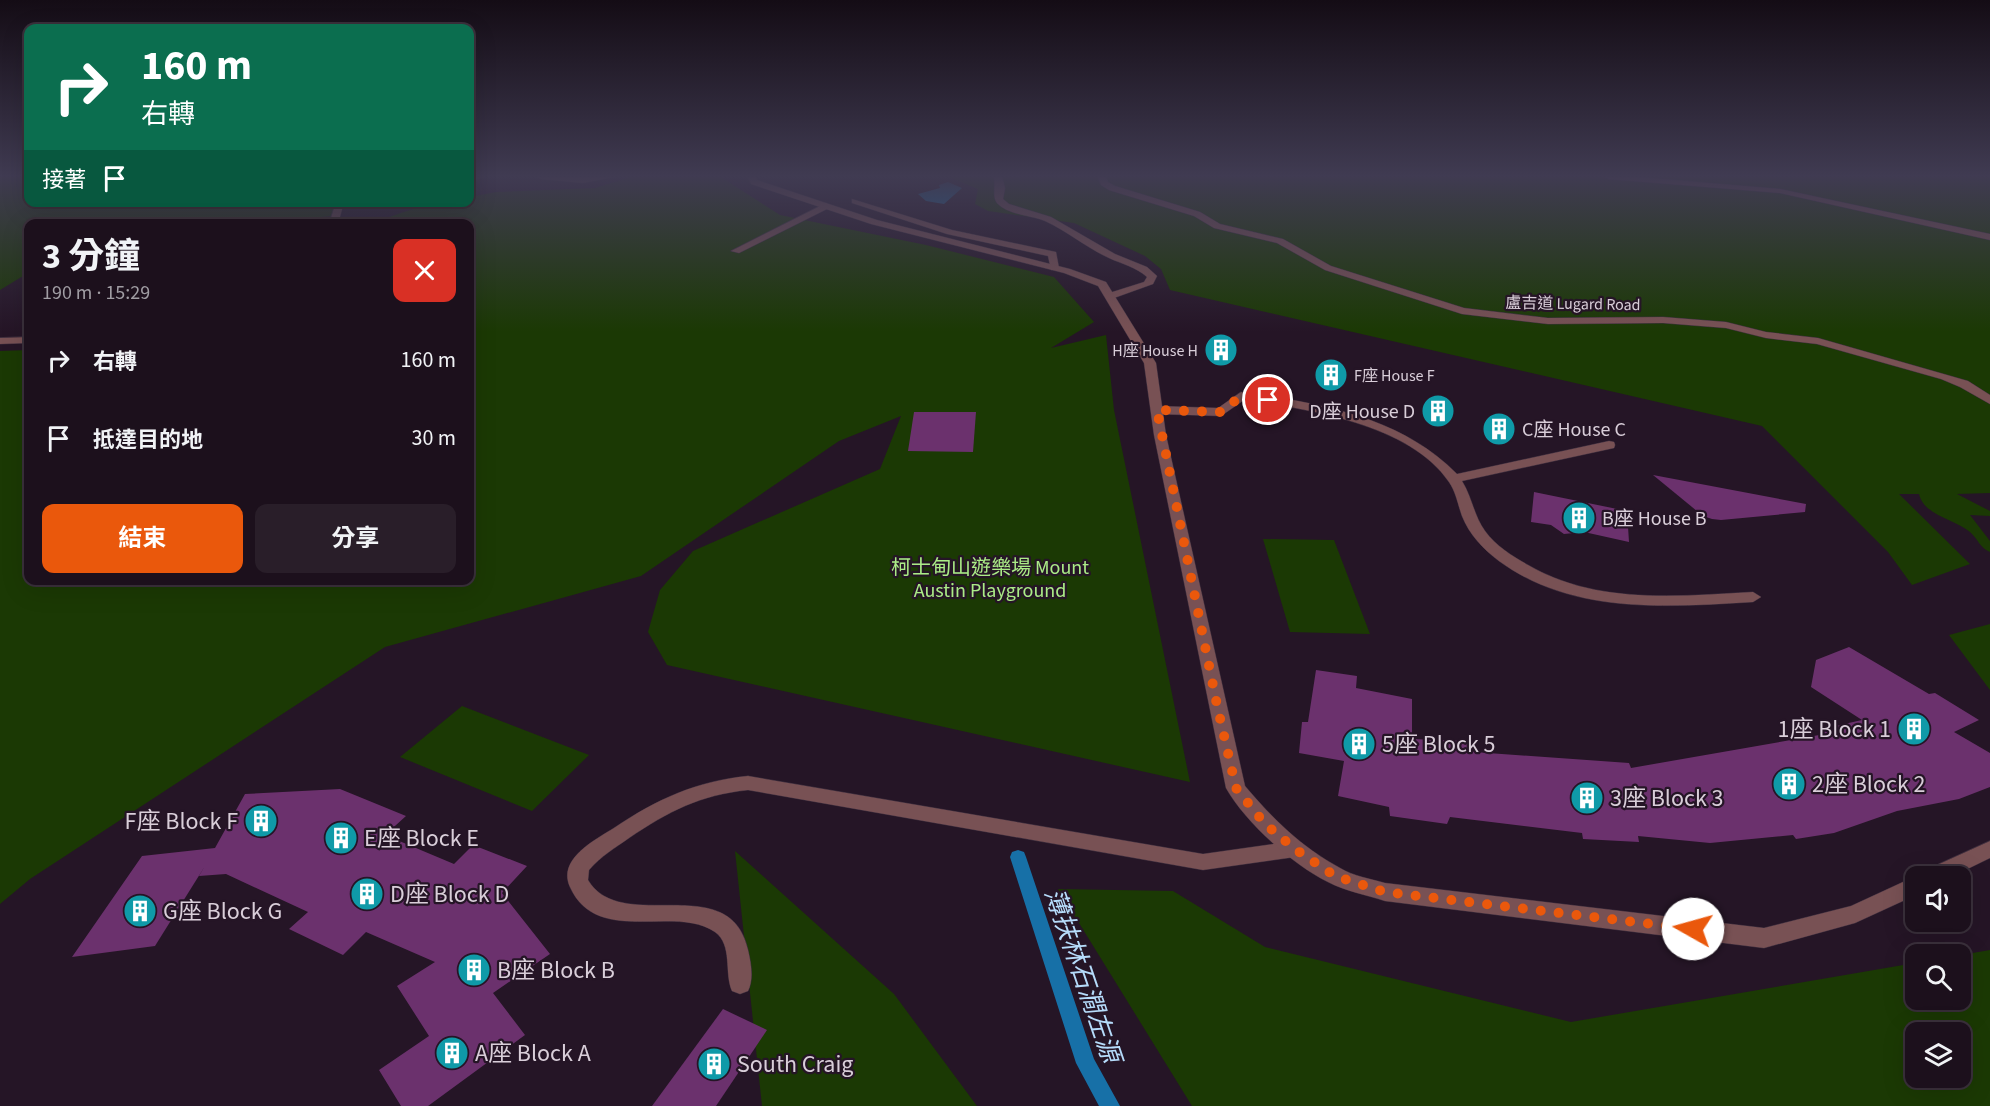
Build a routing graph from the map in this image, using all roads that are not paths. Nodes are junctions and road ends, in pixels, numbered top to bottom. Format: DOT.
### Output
graph roads {
  1 [pos="781,229"];
  2 [pos="900,229"];
  3 [pos="940,229"];
  4 [pos="1065,229"];
  5 [pos="1227,229"];
  6 [pos="1952,229"];
  7 [pos="1990,237"];
  8 [pos="736,251"];
  9 [pos="1054,268"];
  10 [pos="1110,296"];
  11 [pos="24,340"];
  12 [pos="0,341"];
  13 [pos="1990,400"];
  14 [pos="1157,410"];
  15 [pos="1609,445"];
  16 [pos="1453,479"];
  17 [pos="1754,597"];
  18 [pos="1295,849"];
  19 [pos="1990,849"];
  20 [pos="1954,866"];
  21 [pos="1905,890"];
  22 [pos="740,984"];
  1 -- 8 [label="street"];
  2 -- 9 [label="street"];
  3 -- 9 [label="street"];
  4 -- 10 [label="street"];
  5 -- 13 [label="street, 盧吉道 Lugard Road"];
  6 -- 7 [label="street"];
  9 -- 10 [label="street"];
  10 -- 14 [label="street"];
  11 -- 12 [label="street"];
  14 -- 16 [label="street"];
  14 -- 18 [label="street"];
  15 -- 16 [label="street"];
  16 -- 17 [label="street"];
  18 -- 21 [label="street"];
  18 -- 22 [label="street"];
  19 -- 20 [label="street"];
}
